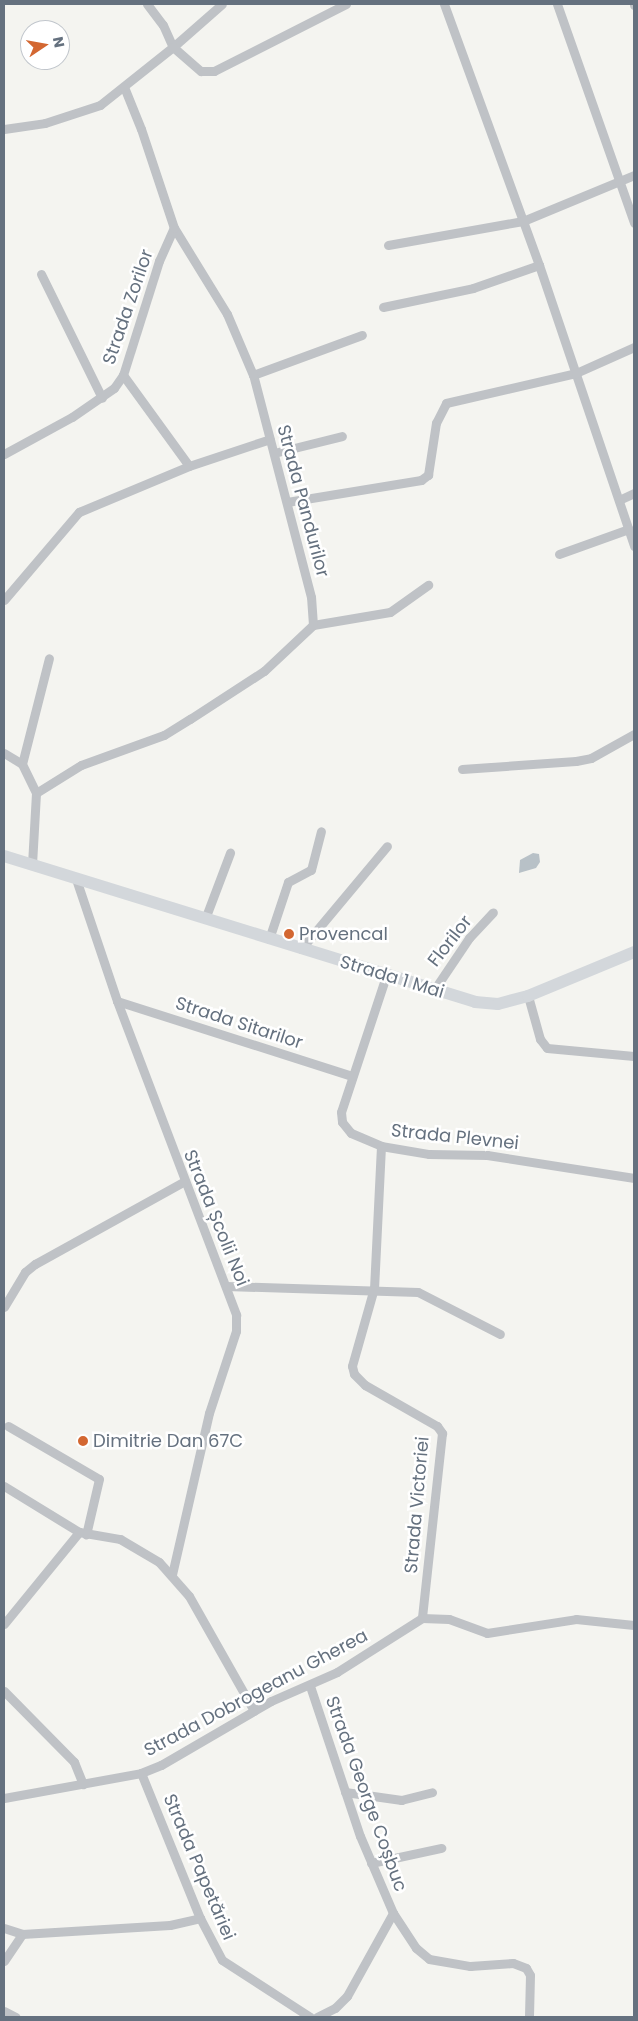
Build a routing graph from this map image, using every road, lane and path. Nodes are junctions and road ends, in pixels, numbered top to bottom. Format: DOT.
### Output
graph roads {
  1 [pos="147,4"];
  2 [pos="222,4"];
  3 [pos="346,4"];
  4 [pos="444,4"];
  5 [pos="558,4"];
  6 [pos="173,47"];
  7 [pos="124,87"];
  8 [pos="4,129"];
  9 [pos="634,175"];
  10 [pos="620,180"];
  11 [pos="523,221"];
  12 [pos="634,223"];
  13 [pos="174,228"];
  14 [pos="388,245"];
  15 [pos="539,265"];
  16 [pos="41,274"];
  17 [pos="383,307"];
  18 [pos="362,336"];
  19 [pos="634,347"];
  20 [pos="576,373"];
  21 [pos="123,375"];
  22 [pos="252,375"];
  23 [pos="102,398"];
  24 [pos="342,436"];
  25 [pos="270,439"];
  26 [pos="274,453"];
  27 [pos="4,454"];
  28 [pos="189,466"];
  29 [pos="634,493"];
  30 [pos="619,500"];
  31 [pos="287,502"];
  32 [pos="629,529"];
  33 [pos="634,546"];
  34 [pos="559,554"];
  35 [pos="428,585"];
  36 [pos="4,600"];
  37 [pos="313,625"];
  38 [pos="49,658"];
  39 [pos="634,734"];
  40 [pos="4,753"];
  41 [pos="22,764"];
  42 [pos="462,769"];
  43 [pos="36,794"];
  44 [pos="321,832"];
  45 [pos="387,846"];
  46 [pos="230,853"];
  47 [pos="4,856"];
  48 [pos="32,865"];
  49 [pos="76,879"];
  50 [pos="493,912"];
  51 [pos="205,919"];
  52 [pos="268,939"];
  53 [pos="301,949"];
  54 [pos="634,952"];
  55 [pos="386,976"];
  56 [pos="434,990"];
  57 [pos="528,996"];
  58 [pos="117,1001"];
  59 [pos="634,1056"];
  60 [pos="352,1076"];
  61 [pos="380,1146"];
  62 [pos="634,1178"];
  63 [pos="183,1182"];
  64 [pos="226,1286"];
  65 [pos="374,1288"];
  66 [pos="4,1307"];
  67 [pos="500,1334"];
  68 [pos="8,1426"];
  69 [pos="4,1486"];
  70 [pos="82,1533"];
  71 [pos="172,1575"];
  72 [pos="422,1618"];
  73 [pos="4,1624"];
  74 [pos="634,1625"];
  75 [pos="310,1686"];
  76 [pos="4,1690"];
  77 [pos="254,1711"];
  78 [pos="141,1773"];
  79 [pos="83,1784"];
  80 [pos="345,1792"];
  81 [pos="432,1792"];
  82 [pos="4,1798"];
  83 [pos="441,1848"];
  84 [pos="371,1863"];
  85 [pos="392,1913"];
  86 [pos="200,1918"];
  87 [pos="4,1928"];
  88 [pos="22,1934"];
  89 [pos="4,1961"];
  90 [pos="4,2011"];
  91 [pos="16,2017"];
  92 [pos="310,2017"];
  93 [pos="318,2017"];
  94 [pos="529,2017"];
  1 -- 6 [label="street"];
  2 -- 6 [label="street"];
  3 -- 6 [label="street"];
  4 -- 11 [label="street"];
  5 -- 10 [label="street"];
  6 -- 7 [label="street"];
  7 -- 8 [label="street"];
  7 -- 13 [label="street, Strada Pandurilor"];
  9 -- 10 [label="street"];
  10 -- 11 [label="street"];
  10 -- 12 [label="street"];
  11 -- 14 [label="street"];
  11 -- 15 [label="street"];
  13 -- 21 [label="street, Strada Zorilor"];
  13 -- 22 [label="street, Strada Pandurilor"];
  15 -- 17 [label="street"];
  15 -- 20 [label="street"];
  16 -- 23 [label="street"];
  18 -- 22 [label="street"];
  19 -- 20 [label="street"];
  20 -- 30 [label="street"];
  20 -- 31 [label="street"];
  21 -- 23 [label="street, Strada Zorilor"];
  21 -- 28 [label="street"];
  22 -- 25 [label="street, Strada Pandurilor"];
  23 -- 27 [label="street, Strada Zorilor"];
  24 -- 26 [label="street"];
  25 -- 26 [label="street, Strada Pandurilor"];
  25 -- 28 [label="street"];
  26 -- 31 [label="street, Strada Pandurilor"];
  28 -- 36 [label="street"];
  29 -- 30 [label="street"];
  30 -- 32 [label="street"];
  31 -- 37 [label="street, Strada Pandurilor"];
  32 -- 33 [label="street"];
  32 -- 34 [label="street"];
  35 -- 37 [label="street"];
  37 -- 43 [label="street"];
  38 -- 41 [label="street"];
  39 -- 42 [label="street"];
  40 -- 41 [label="street"];
  41 -- 43 [label="street"];
  43 -- 48 [label="street"];
  44 -- 52 [label="street"];
  45 -- 53 [label="street"];
  46 -- 51 [label="street"];
  47 -- 48 [label="main road, Strada 1 Mai"];
  48 -- 49 [label="main road, Strada 1 Mai"];
  49 -- 51 [label="main road, Strada 1 Mai"];
  49 -- 58 [label="street, Strada Școlii Noi"];
  50 -- 56 [label="street, Florilor"];
  51 -- 52 [label="main road, Strada 1 Mai"];
  52 -- 53 [label="main road, Strada 1 Mai"];
  53 -- 55 [label="main road, Strada 1 Mai"];
  54 -- 57 [label="main road, Strada 1 Mai"];
  55 -- 56 [label="main road, Strada 1 Mai"];
  55 -- 60 [label="street, Strada Plevnei"];
  56 -- 57 [label="main road, Strada 1 Mai"];
  57 -- 59 [label="street"];
  58 -- 60 [label="street, Strada Sitarilor"];
  58 -- 63 [label="street, Strada Școlii Noi"];
  60 -- 61 [label="street, Strada Plevnei"];
  61 -- 62 [label="street, Strada Plevnei"];
  61 -- 65 [label="street, Strada Victoriei"];
  63 -- 64 [label="street, Strada Școlii Noi"];
  63 -- 66 [label="street"];
  64 -- 65 [label="street"];
  64 -- 71 [label="street, Strada Școlii Noi"];
  65 -- 67 [label="street"];
  65 -- 72 [label="street, Strada Victoriei"];
  68 -- 70 [label="street"];
  69 -- 70 [label="street"];
  70 -- 71 [label="street"];
  70 -- 73 [label="street"];
  71 -- 77 [label="street"];
  72 -- 74 [label="street"];
  72 -- 75 [label="street, Strada Dobrogeanu Gherea"];
  75 -- 77 [label="street, Strada Dobrogeanu Gherea"];
  75 -- 80 [label="street, Strada George Coșbuc"];
  76 -- 79 [label="street"];
  77 -- 78 [label="street, Strada Dobrogeanu Gherea"];
  78 -- 79 [label="street, Strada Dobrogeanu Gherea"];
  78 -- 86 [label="street, Strada Papetăriei"];
  79 -- 82 [label="street, Strada Dobrogeanu Gherea"];
  80 -- 81 [label="street"];
  80 -- 84 [label="street, Strada George Coșbuc"];
  83 -- 84 [label="street"];
  84 -- 85 [label="street, Strada George Coșbuc"];
  85 -- 93 [label="street"];
  85 -- 94 [label="street, Strada George Coșbuc"];
  86 -- 88 [label="street"];
  86 -- 92 [label="street, Strada Papetăriei"];
  87 -- 88 [label="street"];
  88 -- 89 [label="street"];
  90 -- 91 [label="street"];
}
